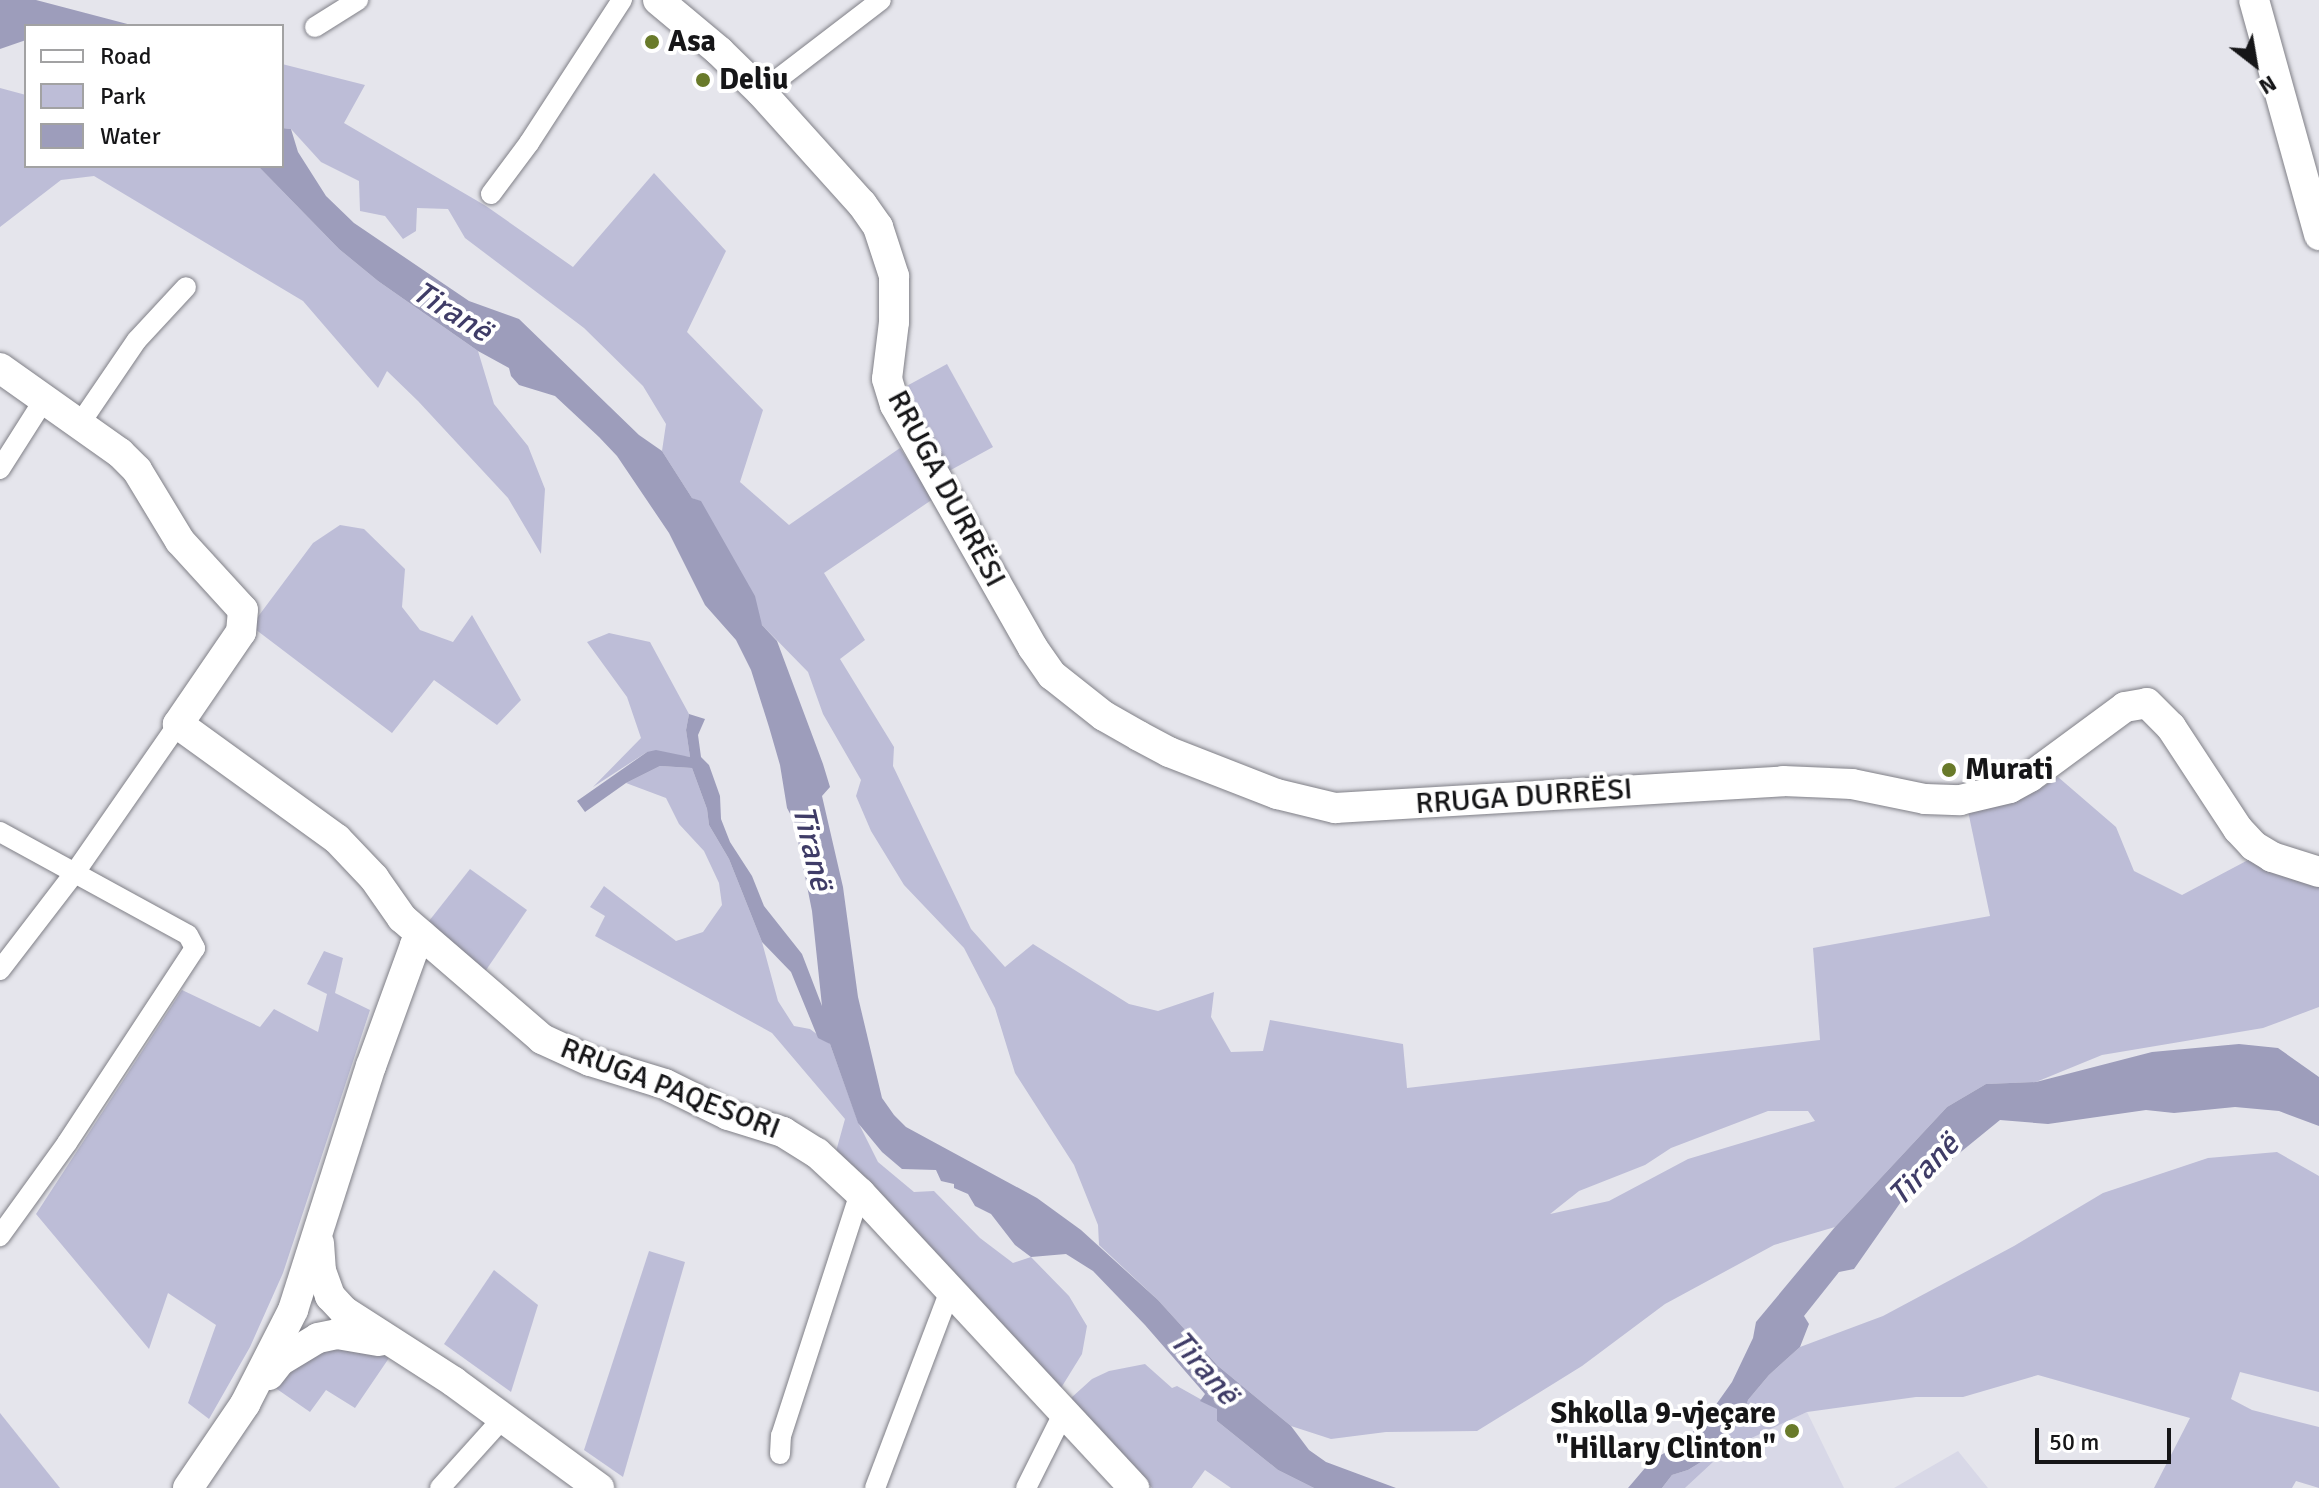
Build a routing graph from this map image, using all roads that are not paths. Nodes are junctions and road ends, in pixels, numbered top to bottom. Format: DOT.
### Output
graph roads {
  1 [pos="358,0"];
  2 [pos="622,0"];
  3 [pos="658,0"];
  4 [pos="881,0"];
  5 [pos="2254,0"];
  6 [pos="315,27"];
  7 [pos="761,92"];
  8 [pos="491,194"];
  9 [pos="2319,235"];
  10 [pos="186,287"];
  11 [pos="0,368"];
  12 [pos="45,398"];
  13 [pos="81,422"];
  14 [pos="0,469"];
  15 [pos="178,724"];
  16 [pos="0,832"];
  17 [pos="76,871"];
  18 [pos="2319,872"];
  19 [pos="422,935"];
  20 [pos="0,970"];
  21 [pos="860,1193"];
  22 [pos="0,1236"];
  23 [pos="319,1236"];
  24 [pos="950,1291"];
  25 [pos="293,1310"];
  26 [pos="340,1323"];
  27 [pos="245,1404"];
  28 [pos="1064,1412"];
  29 [pos="503,1418"];
  30 [pos="780,1454"];
  31 [pos="188,1488"];
  32 [pos="440,1488"];
  33 [pos="599,1488"];
  34 [pos="875,1488"];
  35 [pos="1026,1488"];
  36 [pos="1134,1488"];
  1 -- 6 [label="street"];
  2 -- 8 [label="street"];
  3 -- 7 [label="street"];
  4 -- 7 [label="street"];
  5 -- 9 [label="street"];
  7 -- 18 [label="street, RRUGA DURRËSI"];
  10 -- 13 [label="street"];
  11 -- 12 [label="street"];
  12 -- 13 [label="street"];
  12 -- 14 [label="street"];
  13 -- 15 [label="street"];
  15 -- 17 [label="street"];
  15 -- 19 [label="street, RRUGA PAQESORI"];
  16 -- 17 [label="street"];
  17 -- 20 [label="street"];
  17 -- 22 [label="street"];
  19 -- 21 [label="street, RRUGA PAQESORI"];
  19 -- 23 [label="street"];
  21 -- 24 [label="street, RRUGA PAQESORI"];
  21 -- 30 [label="street"];
  23 -- 25 [label="street"];
  23 -- 26 [label="street"];
  24 -- 28 [label="street, RRUGA PAQESORI"];
  24 -- 34 [label="street"];
  25 -- 26 [label="street"];
  25 -- 27 [label="street"];
  26 -- 27 [label="street"];
  26 -- 29 [label="street"];
  27 -- 31 [label="street"];
  28 -- 35 [label="street"];
  28 -- 36 [label="street, RRUGA PAQESORI"];
  29 -- 32 [label="street"];
  29 -- 33 [label="street"];
}
